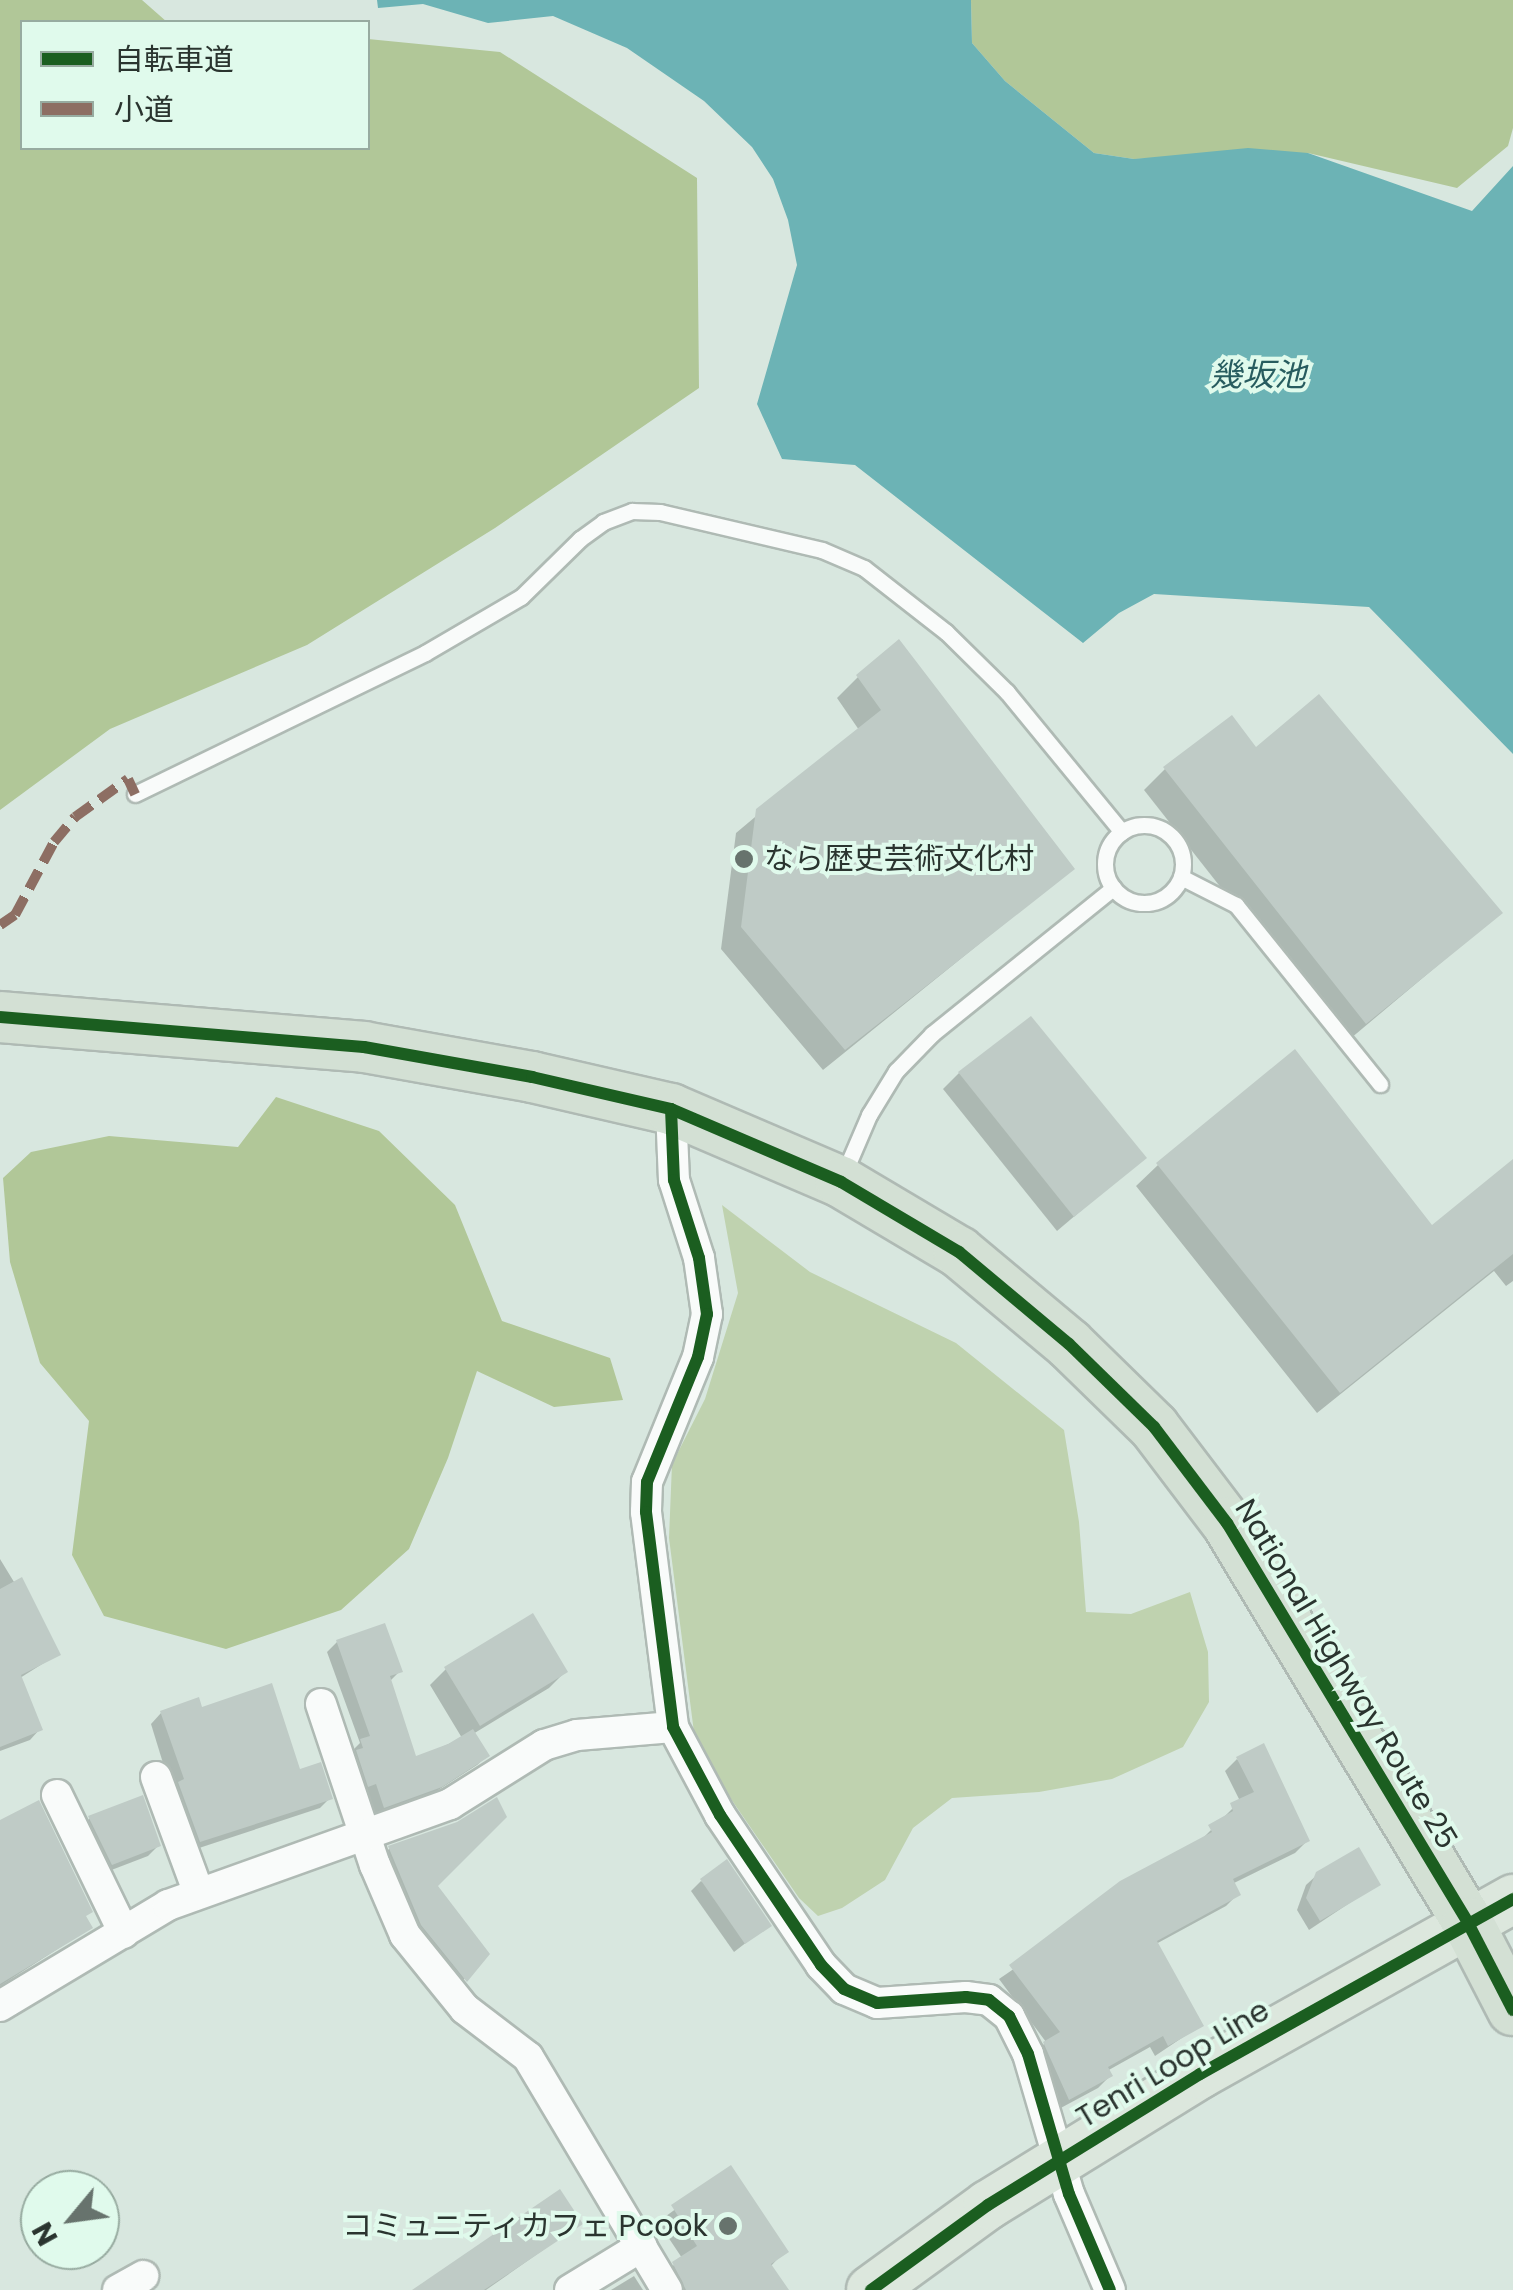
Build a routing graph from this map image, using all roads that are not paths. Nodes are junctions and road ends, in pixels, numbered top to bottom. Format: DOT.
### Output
graph roads {
  1 [pos="135,794"];
  2 [pos="1122,832"];
  3 [pos="1181,877"];
  4 [pos="1113,888"];
  5 [pos="0,1017"];
  6 [pos="1380,1084"];
  7 [pos="671,1109"];
  8 [pos="841,1182"];
  9 [pos="321,1704"];
  10 [pos="673,1727"];
  11 [pos="156,1777"];
  12 [pos="57,1795"];
  13 [pos="364,1834"];
  14 [pos="198,1891"];
  15 [pos="1513,1899"];
  16 [pos="1468,1923"];
  17 [pos="124,1933"];
  18 [pos="0,2006"];
  19 [pos="1513,2010"];
  20 [pos="1061,2160"];
  21 [pos="642,2246"];
  22 [pos="570,2290"];
  23 [pos="668,2290"];
  24 [pos="872,2290"];
  25 [pos="1110,2290"];
  1 -- 2 [label="lane"];
  2 -- 3 [label="lane"];
  2 -- 4 [label="lane"];
  3 -- 4 [label="lane"];
  3 -- 6 [label="lane"];
  4 -- 8 [label="lane"];
  5 -- 7 [label="highway, National Highway Route 25"];
  7 -- 8 [label="highway, National Highway Route 25"];
  7 -- 10 [label="street"];
  8 -- 16 [label="highway, National Highway Route 25"];
  9 -- 13 [label="street"];
  10 -- 13 [label="street"];
  10 -- 20 [label="street"];
  11 -- 14 [label="street"];
  12 -- 17 [label="street"];
  13 -- 14 [label="street"];
  13 -- 21 [label="street"];
  14 -- 17 [label="street"];
  15 -- 16 [label="main road, Tenri Loop Line"];
  16 -- 19 [label="highway, National Highway Route 25"];
  16 -- 20 [label="main road, Tenri Loop Line"];
  17 -- 18 [label="street"];
  20 -- 24 [label="main road, Tenri Loop Line"];
  20 -- 25 [label="street"];
  21 -- 22 [label="street"];
  21 -- 23 [label="street"];
}
